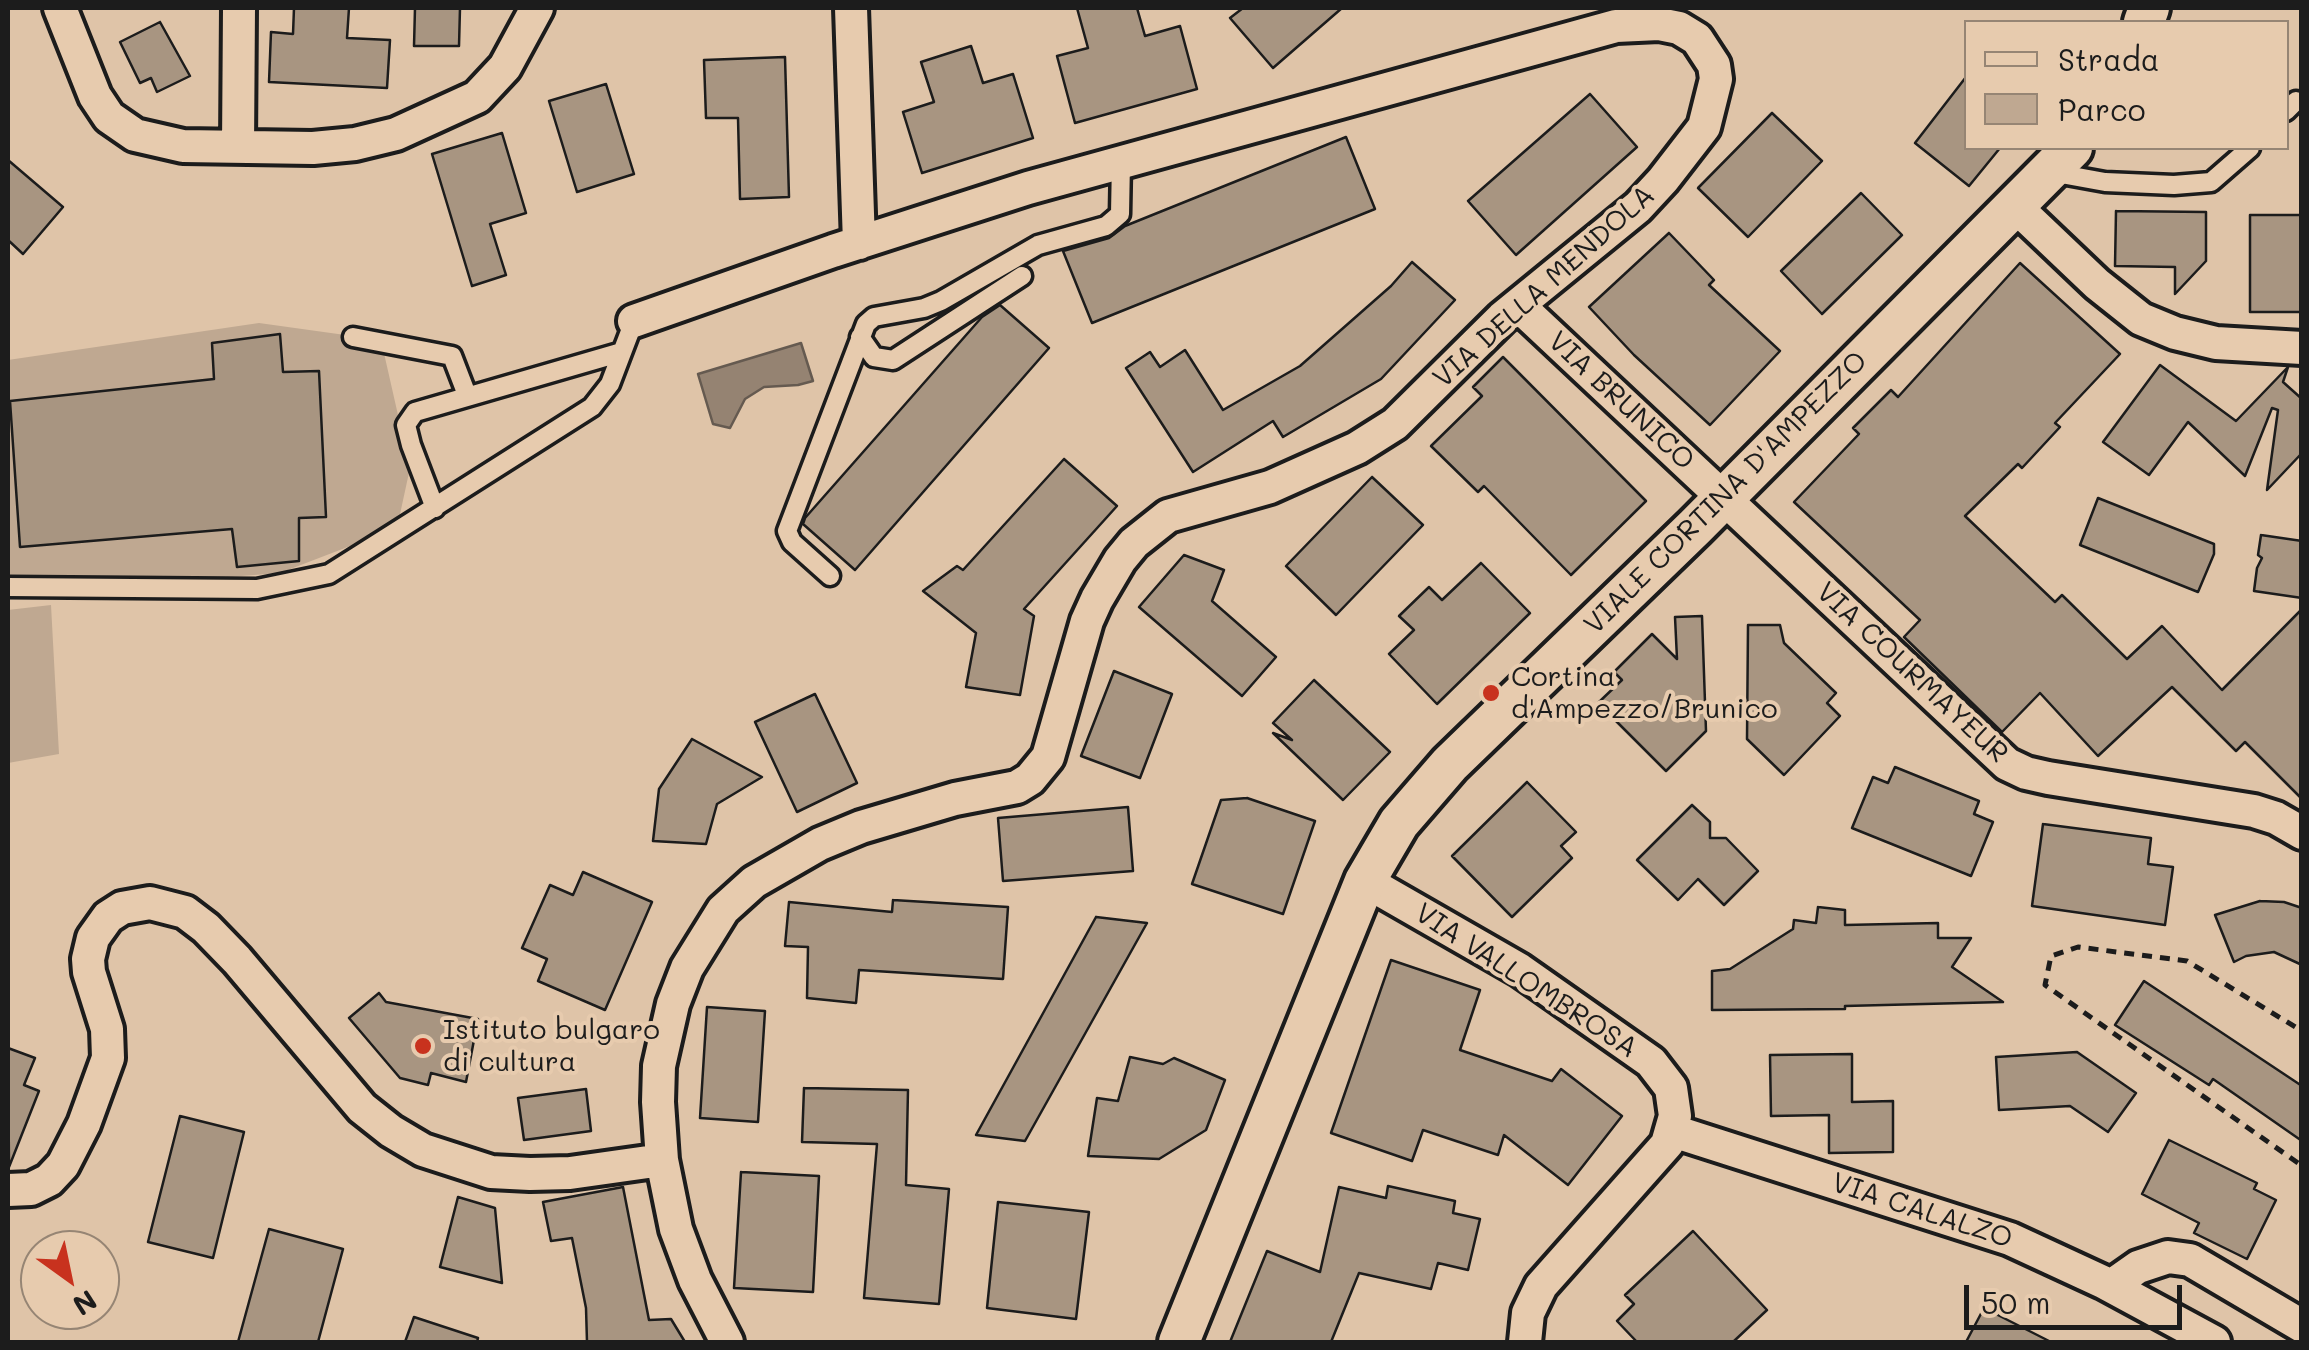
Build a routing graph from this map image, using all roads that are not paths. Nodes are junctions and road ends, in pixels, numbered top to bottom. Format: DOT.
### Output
graph roads {
  1 [pos="60,8"];
  2 [pos="240,8"];
  3 [pos="537,8"];
  4 [pos="852,8"];
  5 [pos="238,147"];
  6 [pos="2248,150"];
  7 [pos="1121,160"];
  8 [pos="2060,160"];
  9 [pos="2015,206"];
  10 [pos="859,243"];
  11 [pos="1022,276"];
  12 [pos="1518,305"];
  13 [pos="628,336"];
  14 [pos="354,337"];
  15 [pos="860,337"];
  16 [pos="2302,348"];
  17 [pos="468,395"];
  18 [pos="1723,498"];
  19 [pos="435,508"];
  20 [pos="830,576"];
  21 [pos="8,587"];
  22 [pos="2302,833"];
  23 [pos="1365,881"];
  24 [pos="1673,1131"];
  25 [pos="662,1160"];
  26 [pos="8,1190"];
  27 [pos="2112,1286"];
  28 [pos="2302,1326"];
  29 [pos="727,1342"];
  30 [pos="1180,1342"];
  31 [pos="1525,1342"];
  32 [pos="2214,1342"];
  1 -- 5 [label="street"];
  2 -- 5 [label="street"];
  3 -- 5 [label="street"];
  4 -- 10 [label="street"];
  6 -- 8 [label="lane"];
  7 -- 10 [label="street, VIA DELLA MENDOLA"];
  7 -- 12 [label="street, VIA DELLA MENDOLA"];
  7 -- 15 [label="lane"];
  8 -- 9 [label="street, VIALE CORTINA D'AMPEZZO"];
  9 -- 16 [label="street"];
  9 -- 18 [label="street, VIALE CORTINA D'AMPEZZO"];
  10 -- 13 [label="street, VIA DELLA MENDOLA"];
  11 -- 15 [label="lane"];
  12 -- 18 [label="street, VIA BRUNICO"];
  12 -- 25 [label="street, VIA DELLA MENDOLA"];
  13 -- 17 [label="lane"];
  13 -- 19 [label="lane"];
  14 -- 17 [label="lane"];
  15 -- 20 [label="lane"];
  17 -- 19 [label="lane"];
  18 -- 22 [label="street, VIA COURMAYEUR"];
  18 -- 23 [label="street, VIALE CORTINA D'AMPEZZO"];
  19 -- 21 [label="lane"];
  23 -- 24 [label="street, VIA VALLOMBROSA"];
  23 -- 30 [label="street, VIALE CORTINA D'AMPEZZO"];
  24 -- 27 [label="street, VIA CALALZO"];
  24 -- 31 [label="street"];
  25 -- 26 [label="street"];
  25 -- 29 [label="street, VIA DELLA MENDOLA"];
  27 -- 28 [label="street"];
  27 -- 32 [label="street, VIA CALALZO"];
}
